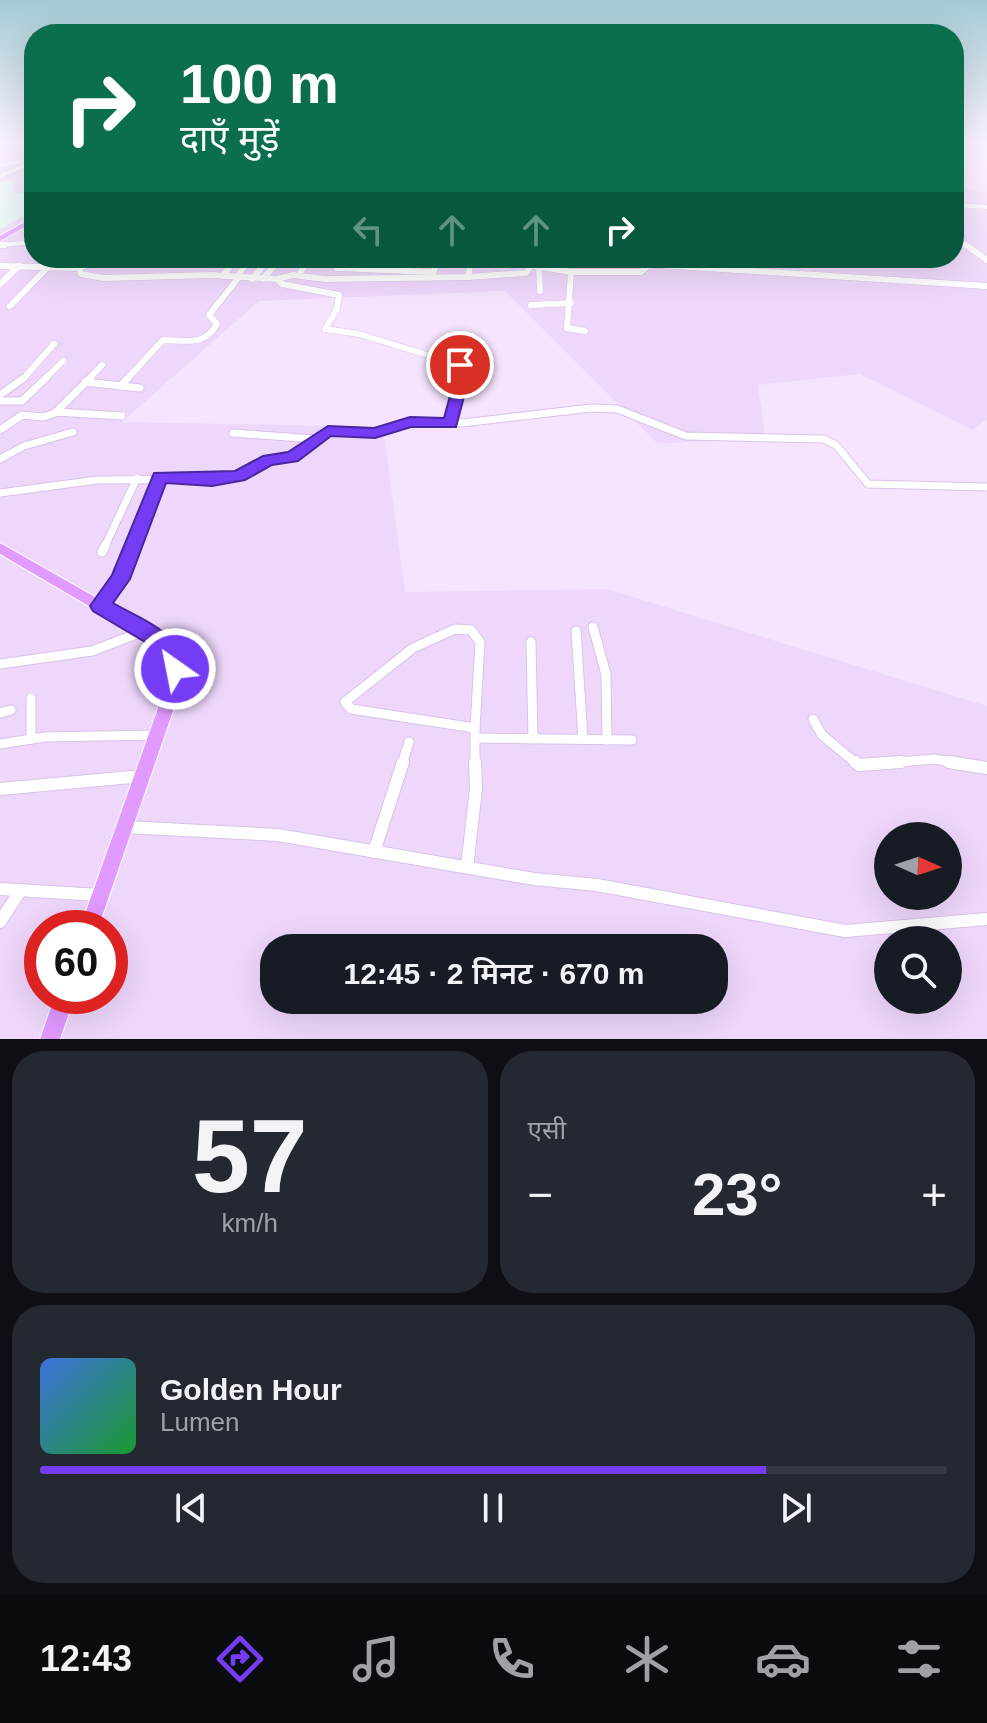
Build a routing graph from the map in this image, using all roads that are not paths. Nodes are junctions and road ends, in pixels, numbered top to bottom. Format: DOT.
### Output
graph roads {
  1 [pos="964,206"];
  2 [pos="987,207"];
  3 [pos="24,226"];
  4 [pos="0,242"];
  5 [pos="24,242"];
  6 [pos="964,243"];
  7 [pos="987,260"];
  8 [pos="0,266"];
  9 [pos="19,266"];
  10 [pos="24,266"];
  11 [pos="47,268"];
  12 [pos="79,268"];
  13 [pos="229,268"];
  14 [pos="244,268"];
  15 [pos="261,268"];
  16 [pos="272,268"];
  17 [pos="303,268"];
  18 [pos="337,268"];
  19 [pos="390,268"];
  20 [pos="435,268"];
  21 [pos="470,268"];
  22 [pos="529,268"];
  23 [pos="539,268"];
  24 [pos="550,268"];
  25 [pos="646,268"];
  26 [pos="697,268"];
  27 [pos="301,271"];
  28 [pos="571,272"];
  29 [pos="388,273"];
  30 [pos="223,276"];
  31 [pos="432,276"];
  32 [pos="238,277"];
  33 [pos="468,277"];
  34 [pos="252,279"];
  35 [pos="263,279"];
  36 [pos="277,279"];
  37 [pos="0,284"];
  38 [pos="987,286"];
  39 [pos="540,291"];
  40 [pos="571,303"];
  41 [pos="531,305"];
  42 [pos="10,306"];
  43 [pos="585,331"];
  44 [pos="54,344"];
  45 [pos="63,361"];
  46 [pos="102,365"];
  47 [pos="85,382"];
  48 [pos="120,386"];
  49 [pos="140,388"];
  50 [pos="0,395"];
  51 [pos="0,401"];
  52 [pos="56,412"];
  53 [pos="122,416"];
  54 [pos="450,423"];
  55 [pos="0,430"];
  56 [pos="73,432"];
  57 [pos="233,433"];
  58 [pos="314,439"];
  59 [pos="0,459"];
  60 [pos="160,477"];
  61 [pos="137,478"];
  62 [pos="987,487"];
  63 [pos="0,493"];
  64 [pos="0,548"];
  65 [pos="102,552"];
  66 [pos="100,606"];
  67 [pos="593,627"];
  68 [pos="144,631"];
  69 [pos="576,631"];
  70 [pos="531,642"];
  71 [pos="0,664"];
  72 [pos="31,698"];
  73 [pos="813,719"];
  74 [pos="475,733"];
  75 [pos="156,735"];
  76 [pos="31,739"];
  77 [pos="533,739"];
  78 [pos="583,739"];
  79 [pos="607,740"];
  80 [pos="632,740"];
  81 [pos="409,742"];
  82 [pos="0,744"];
  83 [pos="987,768"];
  84 [pos="142,776"];
  85 [pos="0,789"];
  86 [pos="124,826"];
  87 [pos="374,852"];
  88 [pos="467,867"];
  89 [pos="0,889"];
  90 [pos="20,891"];
  91 [pos="100,896"];
  92 [pos="95,910"];
  93 [pos="987,919"];
  94 [pos="0,922"];
  95 [pos="59,1014"];
  96 [pos="50,1039"];
  1 -- 2 [label="street"];
  3 -- 4 [label="main road"];
  4 -- 5 [label="street"];
  6 -- 7 [label="street"];
  8 -- 9 [label="street"];
  9 -- 10 [label="street"];
  9 -- 37 [label="street"];
  11 -- 42 [label="street"];
  12 -- 30 [label="street"];
  13 -- 30 [label="street"];
  14 -- 32 [label="street"];
  15 -- 34 [label="street"];
  16 -- 35 [label="street"];
  17 -- 27 [label="street"];
  18 -- 29 [label="street"];
  19 -- 29 [label="street"];
  20 -- 31 [label="street"];
  21 -- 33 [label="street"];
  22 -- 33 [label="street"];
  23 -- 39 [label="street"];
  24 -- 28 [label="street"];
  25 -- 28 [label="street"];
  26 -- 38 [label="street"];
  28 -- 40 [label="street"];
  29 -- 31 [label="street"];
  29 -- 36 [label="street"];
  30 -- 32 [label="street"];
  31 -- 33 [label="street"];
  32 -- 34 [label="street"];
  32 -- 48 [label="street"];
  34 -- 35 [label="street"];
  35 -- 36 [label="street"];
  36 -- 54 [label="street"];
  40 -- 41 [label="street"];
  40 -- 43 [label="street"];
  44 -- 50 [label="street"];
  45 -- 51 [label="street"];
  46 -- 47 [label="street"];
  47 -- 48 [label="street"];
  47 -- 52 [label="street"];
  48 -- 49 [label="street"];
  52 -- 53 [label="street"];
  52 -- 55 [label="street"];
  54 -- 58 [label="street"];
  54 -- 62 [label="street"];
  56 -- 59 [label="street"];
  57 -- 58 [label="street"];
  58 -- 60 [label="street"];
  60 -- 61 [label="street"];
  60 -- 66 [label="street"];
  61 -- 63 [label="street"];
  61 -- 65 [label="street"];
  64 -- 66 [label="main road"];
  66 -- 68 [label="main road"];
  67 -- 79 [label="street"];
  68 -- 71 [label="street"];
  68 -- 75 [label="main road"];
  69 -- 78 [label="street"];
  70 -- 77 [label="street"];
  72 -- 76 [label="street"];
  73 -- 83 [label="street"];
  74 -- 74 [label="street"];
  74 -- 77 [label="street"];
  74 -- 88 [label="street"];
  75 -- 76 [label="street"];
  75 -- 84 [label="main road"];
  76 -- 82 [label="street"];
  77 -- 78 [label="street"];
  78 -- 79 [label="street"];
  79 -- 80 [label="street"];
  81 -- 87 [label="street"];
  84 -- 85 [label="street"];
  84 -- 86 [label="main road"];
  86 -- 87 [label="street"];
  86 -- 91 [label="main road"];
  87 -- 88 [label="street"];
  88 -- 93 [label="street"];
  89 -- 90 [label="street"];
  90 -- 91 [label="street"];
  90 -- 94 [label="street"];
  91 -- 92 [label="main road"];
  95 -- 96 [label="main road"];
}
